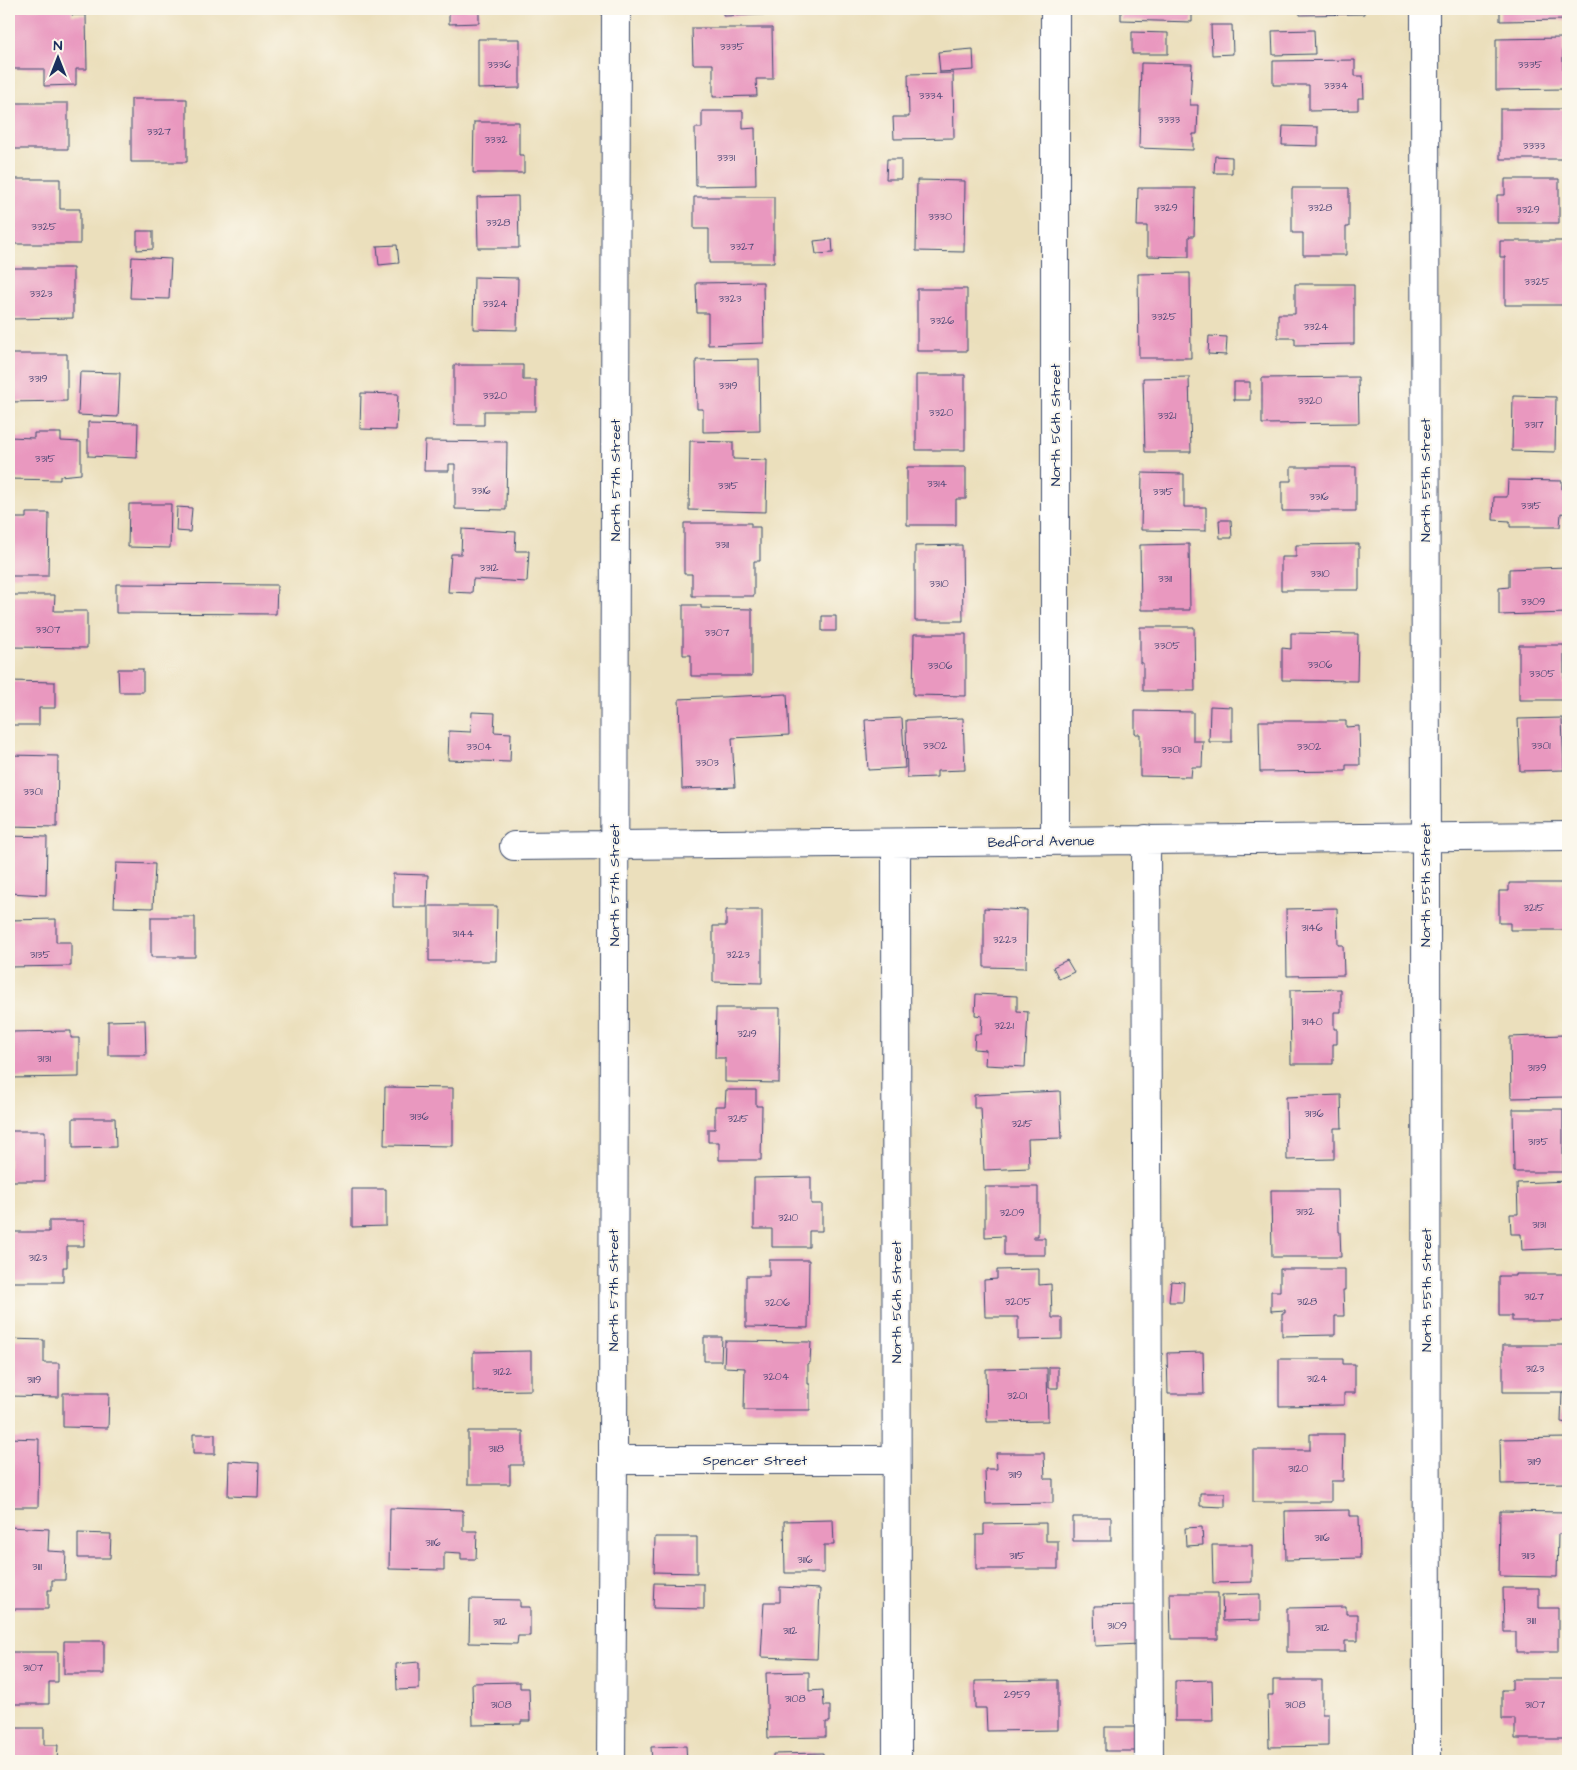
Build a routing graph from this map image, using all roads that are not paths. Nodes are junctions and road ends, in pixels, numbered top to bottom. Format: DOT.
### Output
graph roads {
  1 [pos="616,9"];
  2 [pos="1055,9"];
  3 [pos="1425,9"];
  4 [pos="1425,836"];
  5 [pos="1568,836"];
  6 [pos="1146,839"];
  7 [pos="1055,840"];
  8 [pos="896,843"];
  9 [pos="614,845"];
  10 [pos="514,846"];
  11 [pos="613,1460"];
  12 [pos="896,1460"];
  13 [pos="611,1761"];
  14 [pos="897,1761"];
  15 [pos="1149,1761"];
  16 [pos="1427,1761"];
  1 -- 9 [label="street, North 57th Street"];
  2 -- 7 [label="street, North 56th Street"];
  3 -- 4 [label="street, North 55th Street"];
  4 -- 5 [label="street, Bedford Avenue"];
  4 -- 6 [label="street, Bedford Avenue"];
  4 -- 16 [label="street, North 55th Street"];
  6 -- 7 [label="street, Bedford Avenue"];
  6 -- 15 [label="street"];
  7 -- 8 [label="street, Bedford Avenue"];
  8 -- 9 [label="street, Bedford Avenue"];
  8 -- 12 [label="street, North 56th Street"];
  9 -- 10 [label="street, Bedford Avenue"];
  9 -- 11 [label="street, North 57th Street"];
  11 -- 12 [label="street, Spencer Street"];
  11 -- 13 [label="street, North 57th Street"];
  12 -- 14 [label="street, North 56th Street"];
}
